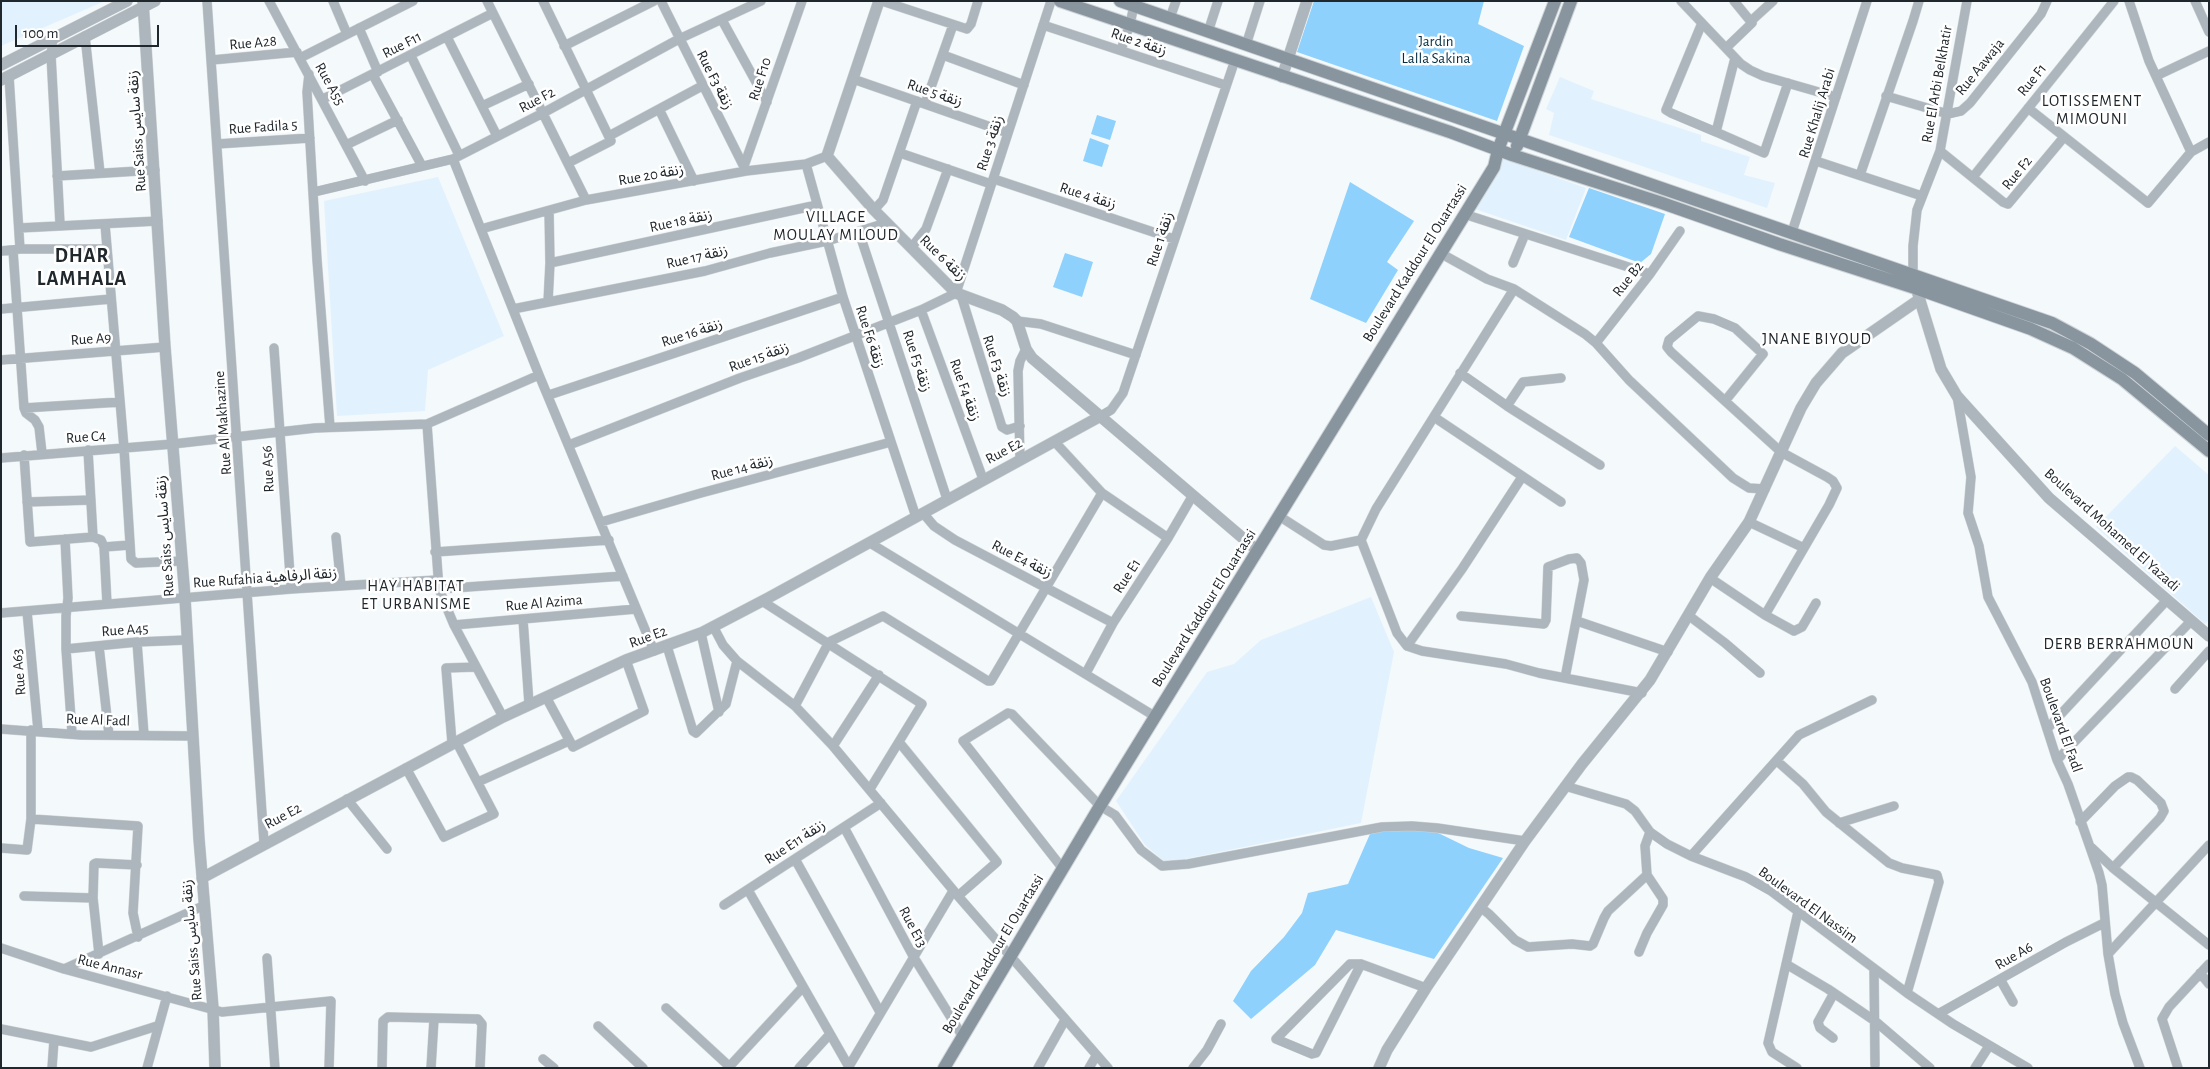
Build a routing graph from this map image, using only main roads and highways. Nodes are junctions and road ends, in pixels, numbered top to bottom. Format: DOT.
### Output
graph roads {
  1 [pos="1060,1"];
  2 [pos="1120,1"];
  3 [pos="1555,1"];
  4 [pos="1571,1"];
  5 [pos="1134,3"];
  6 [pos="1539,45"];
  7 [pos="1552,53"];
  8 [pos="1505,133"];
  9 [pos="1520,138"];
  10 [pos="1498,150"];
  11 [pos="1512,156"];
  12 [pos="1494,167"];
  13 [pos="2209,435"];
  14 [pos="2209,451"];
  15 [pos="944,1068"];
  1 -- 10 [label="main road"];
  2 -- 5 [label="main road"];
  3 -- 6 [label="main road"];
  4 -- 7 [label="main road"];
  5 -- 8 [label="main road"];
  6 -- 7 [label="main road"];
  6 -- 8 [label="main road"];
  7 -- 9 [label="main road"];
  8 -- 9 [label="main road"];
  8 -- 10 [label="main road"];
  9 -- 11 [label="main road"];
  9 -- 13 [label="main road"];
  10 -- 11 [label="main road"];
  10 -- 12 [label="main road"];
  11 -- 12 [label="main road"];
  11 -- 14 [label="main road"];
  12 -- 15 [label="main road, Boulevard Kaddour El Ouartassi"];
}
